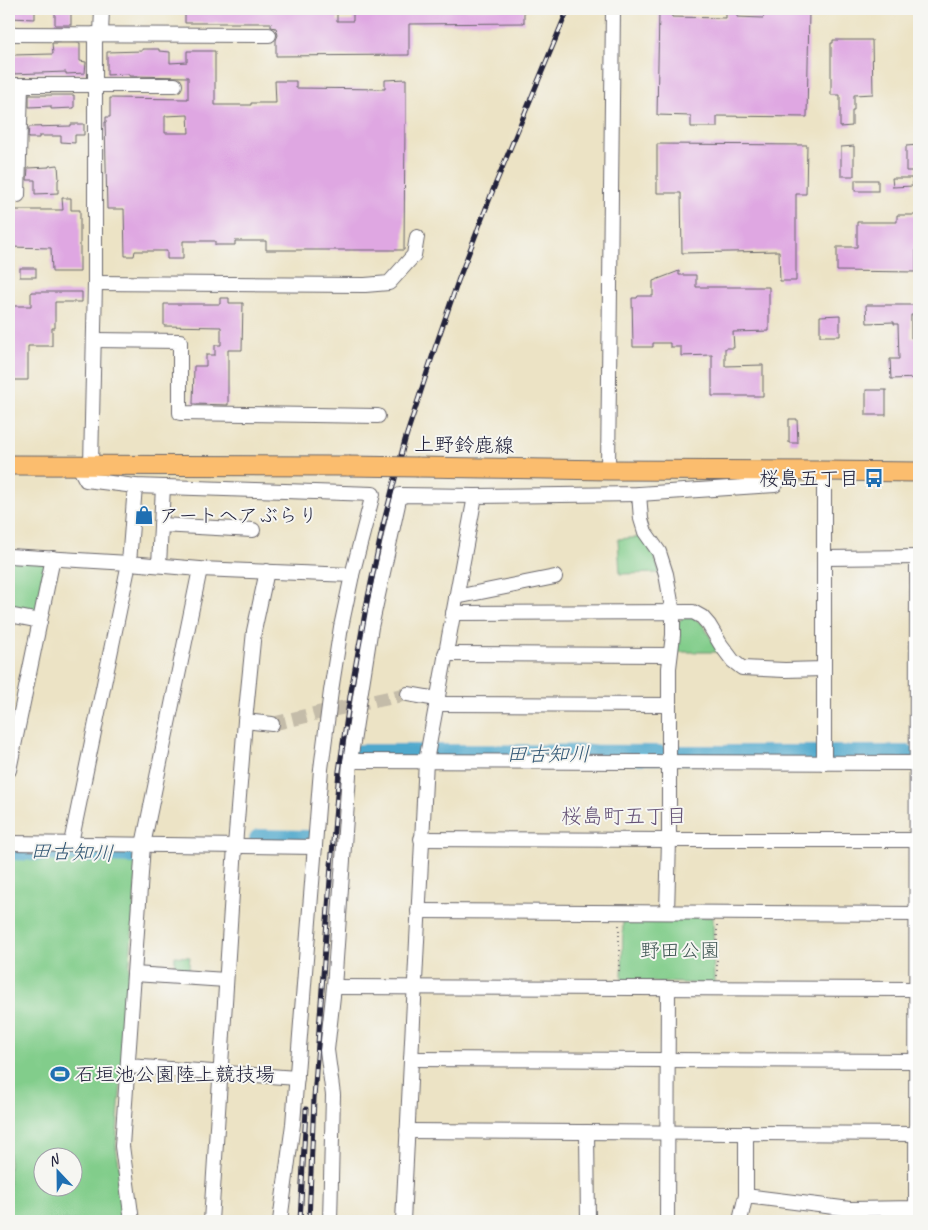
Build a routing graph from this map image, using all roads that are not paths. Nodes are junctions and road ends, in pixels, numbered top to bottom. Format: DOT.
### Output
graph roads {
  1 [pos="102,9"];
  2 [pos="613,9"];
  3 [pos="9,34"];
  4 [pos="98,34"];
  5 [pos="270,35"];
  6 [pos="94,84"];
  7 [pos="15,85"];
  8 [pos="175,85"];
  9 [pos="18,195"];
  10 [pos="417,236"];
  11 [pos="95,284"];
  12 [pos="94,340"];
  13 [pos="378,416"];
  14 [pos="9,465"];
  15 [pos="84,465"];
  16 [pos="608,470"];
  17 [pos="786,470"];
  18 [pos="824,471"];
  19 [pos="919,472"];
  20 [pos="135,486"];
  21 [pos="163,487"];
  22 [pos="639,494"];
  23 [pos="475,496"];
  24 [pos="161,525"];
  25 [pos="253,530"];
  26 [pos="9,556"];
  27 [pos="53,558"];
  28 [pos="824,558"];
  29 [pos="918,558"];
  30 [pos="129,563"];
  31 [pos="160,565"];
  32 [pos="200,568"];
  33 [pos="266,571"];
  34 [pos="352,575"];
  35 [pos="555,577"];
  36 [pos="456,597"];
  37 [pos="453,613"];
  38 [pos="673,613"];
  39 [pos="9,615"];
  40 [pos="40,621"];
  41 [pos="445,654"];
  42 [pos="670,655"];
  43 [pos="824,669"];
  44 [pos="408,694"];
  45 [pos="437,701"];
  46 [pos="668,704"];
  47 [pos="245,721"];
  48 [pos="272,724"];
  49 [pos="350,761"];
  50 [pos="426,762"];
  51 [pos="668,762"];
  52 [pos="824,763"];
  53 [pos="917,763"];
  54 [pos="9,770"];
  55 [pos="918,803"];
  56 [pos="421,839"];
  57 [pos="669,840"];
  58 [pos="916,840"];
  59 [pos="9,842"];
  60 [pos="71,843"];
  61 [pos="143,845"];
  62 [pos="235,846"];
  63 [pos="315,847"];
  64 [pos="418,911"];
  65 [pos="667,912"];
  66 [pos="916,914"];
  67 [pos="134,974"];
  68 [pos="226,980"];
  69 [pos="334,987"];
  70 [pos="414,987"];
  71 [pos="668,988"];
  72 [pos="916,989"];
  73 [pos="410,1059"];
  74 [pos="668,1060"];
  75 [pos="916,1061"];
  76 [pos="128,1066"];
  77 [pos="219,1073"];
  78 [pos="297,1078"];
  79 [pos="407,1131"];
  80 [pos="587,1132"];
  81 [pos="668,1132"];
  82 [pos="746,1133"];
  83 [pos="918,1134"];
  84 [pos="746,1196"];
  85 [pos="132,1221"];
  86 [pos="210,1221"];
  87 [pos="280,1221"];
  88 [pos="330,1221"];
  89 [pos="403,1221"];
  90 [pos="588,1221"];
  91 [pos="667,1221"];
  92 [pos="740,1221"];
  1 -- 4 [label="street"];
  2 -- 16 [label="street"];
  3 -- 4 [label="street"];
  4 -- 5 [label="street"];
  4 -- 6 [label="street"];
  6 -- 7 [label="street"];
  6 -- 8 [label="street"];
  6 -- 11 [label="street"];
  7 -- 9 [label="street"];
  10 -- 11 [label="street"];
  11 -- 12 [label="street"];
  12 -- 13 [label="street"];
  12 -- 15 [label="street"];
  14 -- 15 [label="main road, 上野鈴鹿線"];
  15 -- 16 [label="main road, 上野鈴鹿線, bridge"];
  15 -- 20 [label="street"];
  16 -- 17 [label="main road, 上野鈴鹿線"];
  17 -- 18 [label="main road, 上野鈴鹿線"];
  17 -- 22 [label="street"];
  18 -- 19 [label="main road, 上野鈴鹿線"];
  18 -- 28 [label="street"];
  20 -- 21 [label="street"];
  20 -- 30 [label="street"];
  21 -- 24 [label="street"];
  21 -- 34 [label="street"];
  22 -- 23 [label="street"];
  22 -- 38 [label="street"];
  23 -- 36 [label="street"];
  23 -- 49 [label="street"];
  24 -- 25 [label="street"];
  24 -- 31 [label="street"];
  26 -- 27 [label="street"];
  27 -- 30 [label="street"];
  27 -- 40 [label="street"];
  28 -- 29 [label="street"];
  28 -- 43 [label="street"];
  29 -- 53 [label="street"];
  30 -- 31 [label="street"];
  30 -- 60 [label="street"];
  31 -- 32 [label="street"];
  32 -- 33 [label="street"];
  32 -- 61 [label="street"];
  33 -- 34 [label="street"];
  33 -- 47 [label="street"];
  34 -- 63 [label="street"];
  35 -- 36 [label="street"];
  36 -- 37 [label="street"];
  37 -- 38 [label="street"];
  37 -- 41 [label="street"];
  38 -- 42 [label="street"];
  38 -- 43 [label="street"];
  39 -- 40 [label="street"];
  40 -- 54 [label="street"];
  41 -- 42 [label="street"];
  41 -- 45 [label="street"];
  42 -- 46 [label="street"];
  43 -- 52 [label="street"];
  44 -- 45 [label="street"];
  45 -- 46 [label="street"];
  45 -- 50 [label="street"];
  46 -- 51 [label="street"];
  47 -- 48 [label="street"];
  47 -- 62 [label="street"];
  49 -- 50 [label="street"];
  49 -- 69 [label="street"];
  50 -- 51 [label="street"];
  50 -- 56 [label="street"];
  51 -- 52 [label="street"];
  51 -- 57 [label="street"];
  52 -- 53 [label="street"];
  53 -- 55 [label="street"];
  55 -- 58 [label="street"];
  56 -- 57 [label="street"];
  56 -- 64 [label="street"];
  57 -- 58 [label="street"];
  57 -- 65 [label="street"];
  58 -- 66 [label="street"];
  59 -- 60 [label="street"];
  60 -- 61 [label="street"];
  61 -- 62 [label="street"];
  61 -- 67 [label="street"];
  62 -- 63 [label="street"];
  62 -- 68 [label="street"];
  63 -- 78 [label="street"];
  64 -- 65 [label="street"];
  64 -- 70 [label="street"];
  65 -- 66 [label="street"];
  66 -- 72 [label="street"];
  67 -- 68 [label="street"];
  67 -- 76 [label="street"];
  68 -- 77 [label="street"];
  69 -- 70 [label="street"];
  69 -- 88 [label="street"];
  70 -- 71 [label="street"];
  70 -- 73 [label="street"];
  71 -- 72 [label="street"];
  71 -- 74 [label="street"];
  72 -- 75 [label="street"];
  73 -- 74 [label="street"];
  73 -- 79 [label="street"];
  74 -- 75 [label="street"];
  74 -- 81 [label="street"];
  75 -- 83 [label="street"];
  76 -- 77 [label="street"];
  76 -- 85 [label="street"];
  77 -- 78 [label="street"];
  77 -- 86 [label="street"];
  78 -- 87 [label="street"];
  79 -- 80 [label="street"];
  79 -- 89 [label="street"];
  80 -- 81 [label="street"];
  80 -- 90 [label="street"];
  81 -- 82 [label="street"];
  81 -- 91 [label="street"];
  82 -- 83 [label="street"];
  82 -- 84 [label="street"];
  83 -- 84 [label="street"];
  84 -- 92 [label="street"];
}
